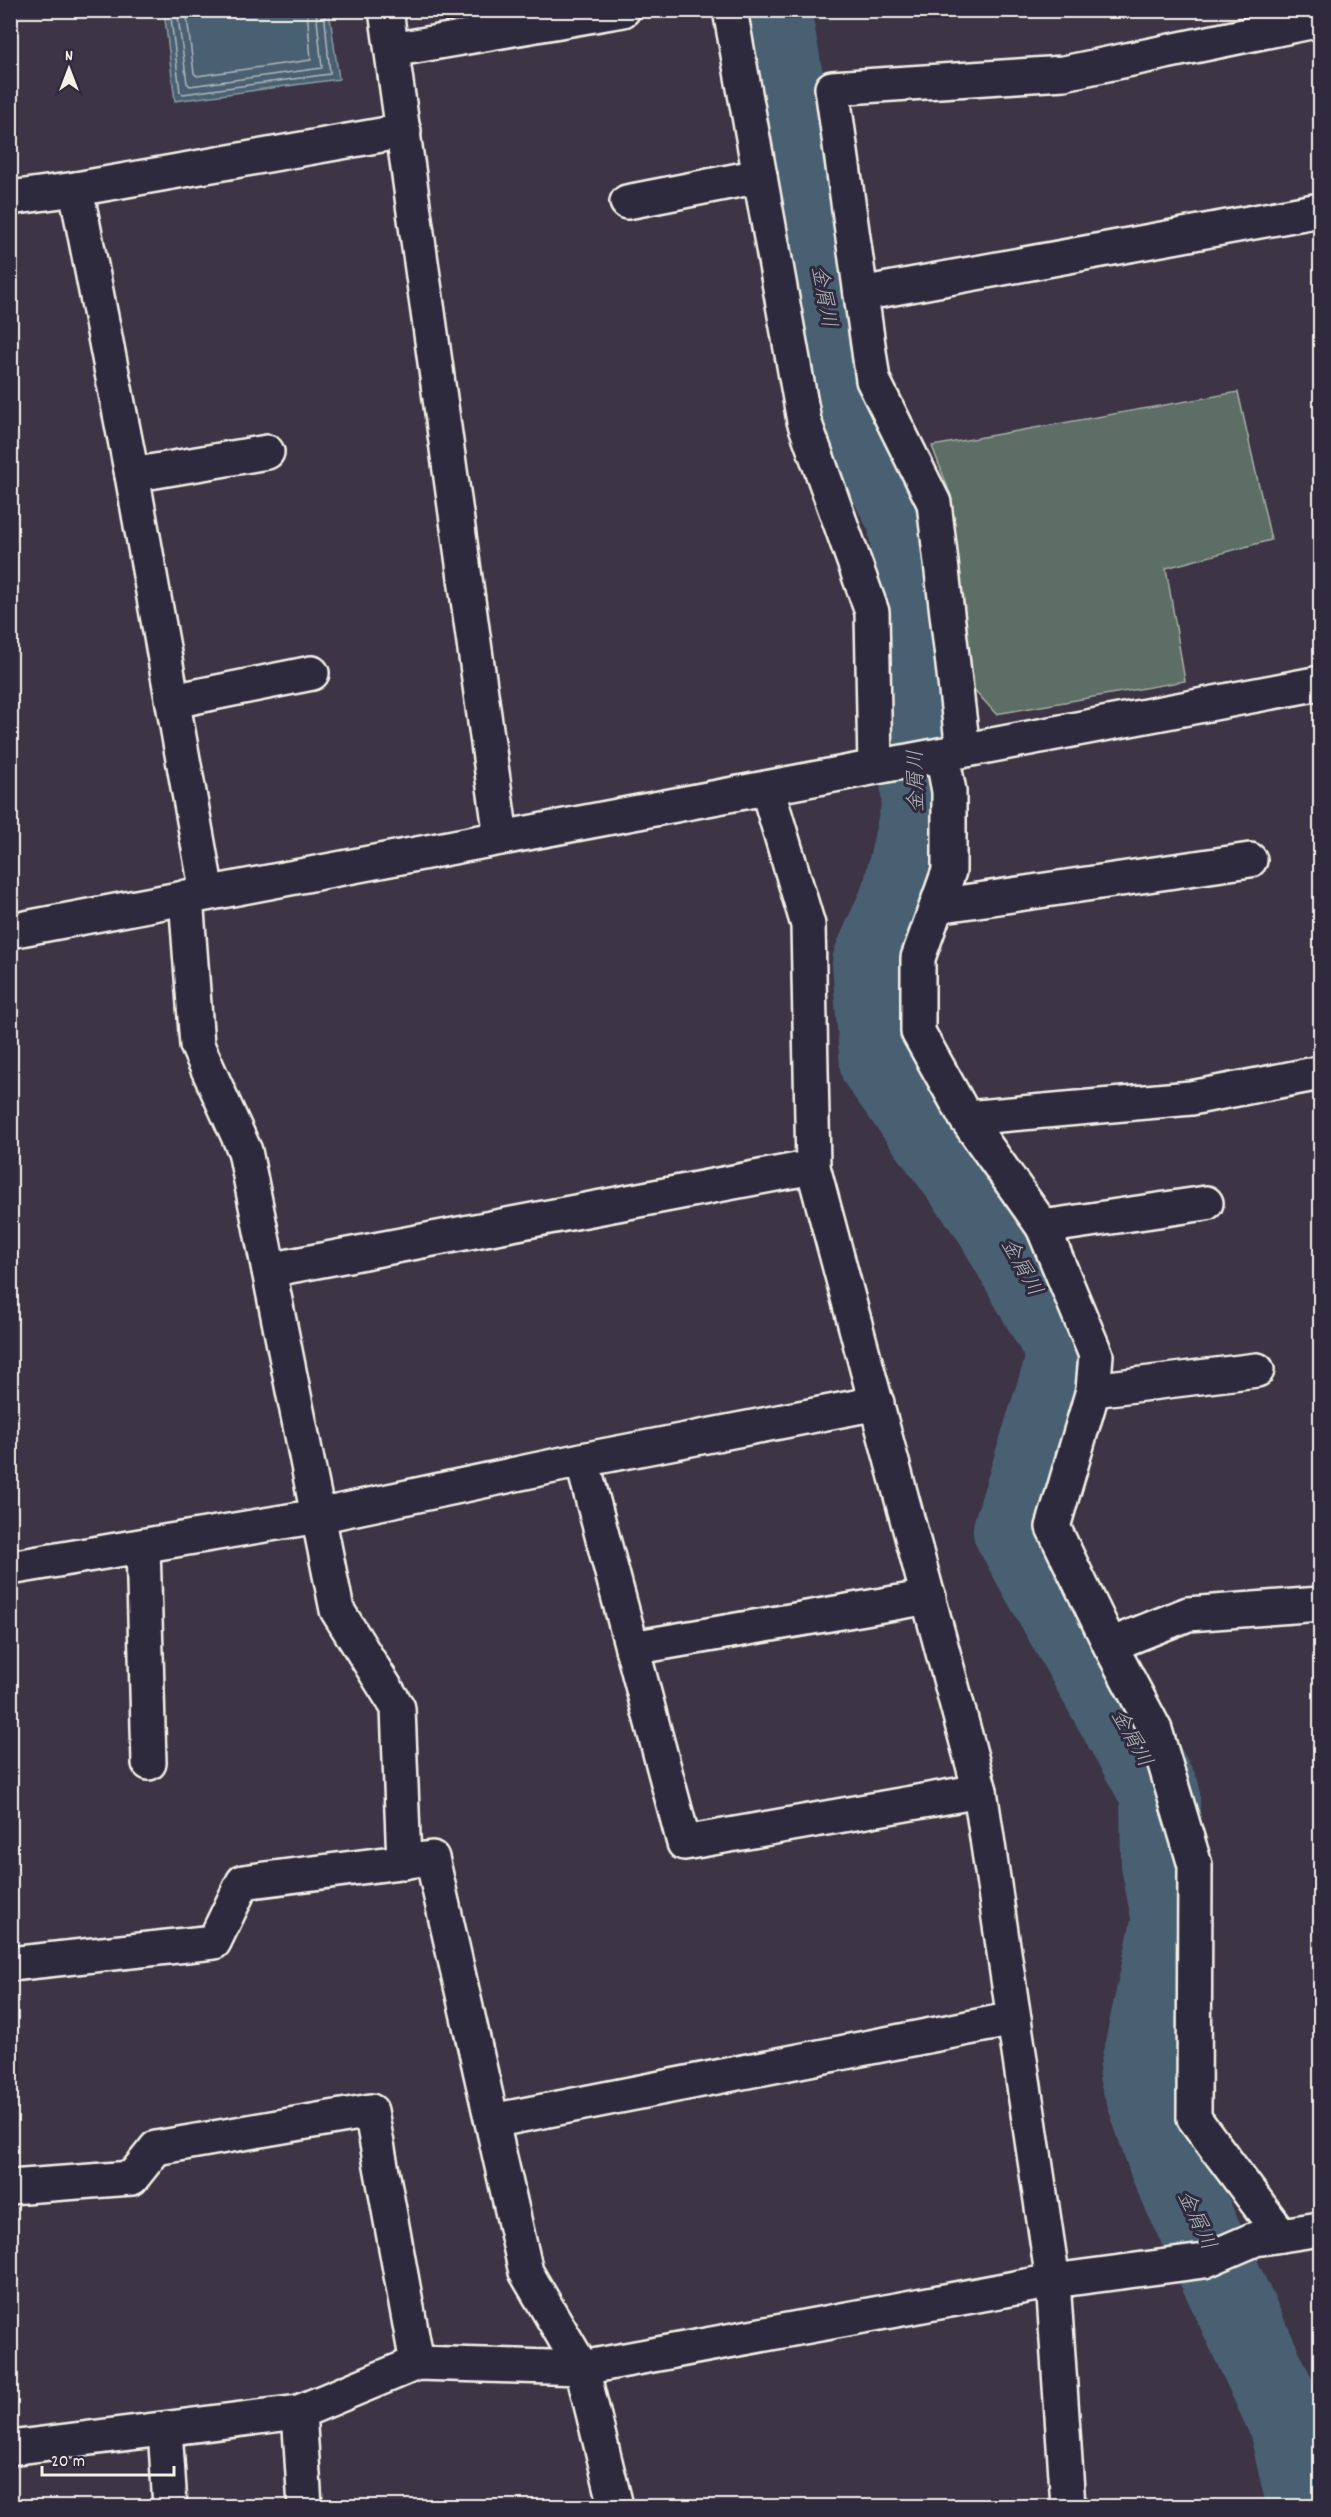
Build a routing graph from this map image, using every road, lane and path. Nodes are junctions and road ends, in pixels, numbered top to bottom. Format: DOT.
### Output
graph roads {
  1 [pos="386,10"];
  2 [pos="623,10"];
  3 [pos="730,10"];
  4 [pos="1320,20"];
  5 [pos="392,50"];
  6 [pos="404,131"];
  7 [pos="760,176"];
  8 [pos="76,189"];
  9 [pos="10,198"];
  10 [pos="627,202"];
  11 [pos="1320,210"];
  12 [pos="861,294"];
  13 [pos="267,452"];
  14 [pos="132,475"];
  15 [pos="312,673"];
  16 [pos="1320,683"];
  17 [pos="173,701"];
  18 [pos="953,752"];
  19 [pos="881,766"];
  20 [pos="767,788"];
  21 [pos="501,837"];
  22 [pos="1250,860"];
  23 [pos="197,895"];
  24 [pos="937,906"];
  25 [pos="10,931"];
  26 [pos="1320,1073"];
  27 [pos="966,1118"];
  28 [pos="813,1167"];
  29 [pos="1206,1203"];
  30 [pos="1043,1227"];
  31 [pos="269,1270"];
  32 [pos="1257,1370"];
  33 [pos="1093,1390"];
  34 [pos="876,1403"];
  35 [pos="582,1460"];
  36 [pos="318,1516"];
  37 [pos="143,1546"];
  38 [pos="10,1568"];
  39 [pos="929,1597"];
  40 [pos="1320,1604"];
  41 [pos="1110,1646"];
  42 [pos="632,1648"];
  43 [pos="149,1763"];
  44 [pos="980,1791"];
  45 [pos="404,1862"];
  46 [pos="10,1964"];
  47 [pos="1014,2019"];
  48 [pos="492,2121"];
  49 [pos="10,2187"];
  50 [pos="1320,2229"];
  51 [pos="1268,2237"];
  52 [pos="1053,2281"];
  53 [pos="417,2362"];
  54 [pos="582,2368"];
  55 [pos="299,2412"];
  56 [pos="165,2428"];
  57 [pos="10,2448"];
  58 [pos="170,2506"];
  59 [pos="304,2506"];
  60 [pos="616,2506"];
  61 [pos="1068,2506"];
  1 -- 5 [label="street"];
  2 -- 5 [label="street"];
  3 -- 7 [label="street"];
  4 -- 12 [label="street"];
  5 -- 6 [label="street"];
  6 -- 8 [label="street"];
  6 -- 21 [label="street"];
  7 -- 10 [label="street"];
  7 -- 19 [label="street"];
  8 -- 9 [label="street"];
  8 -- 14 [label="street"];
  11 -- 12 [label="street"];
  12 -- 18 [label="street"];
  13 -- 14 [label="street"];
  14 -- 17 [label="street"];
  15 -- 17 [label="street"];
  16 -- 18 [label="street"];
  17 -- 23 [label="street"];
  18 -- 19 [label="street"];
  18 -- 24 [label="street"];
  19 -- 20 [label="street"];
  20 -- 21 [label="street"];
  20 -- 28 [label="street"];
  21 -- 23 [label="street"];
  22 -- 24 [label="street"];
  23 -- 25 [label="street"];
  23 -- 31 [label="street"];
  24 -- 27 [label="street"];
  26 -- 27 [label="street"];
  27 -- 30 [label="street"];
  28 -- 31 [label="street"];
  28 -- 34 [label="street"];
  29 -- 30 [label="street"];
  30 -- 33 [label="street"];
  31 -- 36 [label="street"];
  32 -- 33 [label="street"];
  33 -- 41 [label="street"];
  34 -- 35 [label="street"];
  34 -- 39 [label="street"];
  35 -- 36 [label="street"];
  35 -- 42 [label="street"];
  36 -- 37 [label="street"];
  36 -- 45 [label="street"];
  37 -- 38 [label="street"];
  37 -- 43 [label="street"];
  39 -- 42 [label="street"];
  39 -- 44 [label="street"];
  40 -- 41 [label="street"];
  41 -- 51 [label="street"];
  42 -- 44 [label="street"];
  44 -- 47 [label="street"];
  45 -- 46 [label="street"];
  45 -- 48 [label="street"];
  47 -- 48 [label="street"];
  47 -- 52 [label="street"];
  48 -- 54 [label="street"];
  49 -- 53 [label="street"];
  50 -- 51 [label="street"];
  51 -- 52 [label="street"];
  52 -- 54 [label="street"];
  52 -- 61 [label="street"];
  53 -- 54 [label="street"];
  53 -- 55 [label="street"];
  54 -- 60 [label="street"];
  55 -- 56 [label="street"];
  55 -- 59 [label="street"];
  56 -- 57 [label="street"];
  56 -- 58 [label="street"];
}
